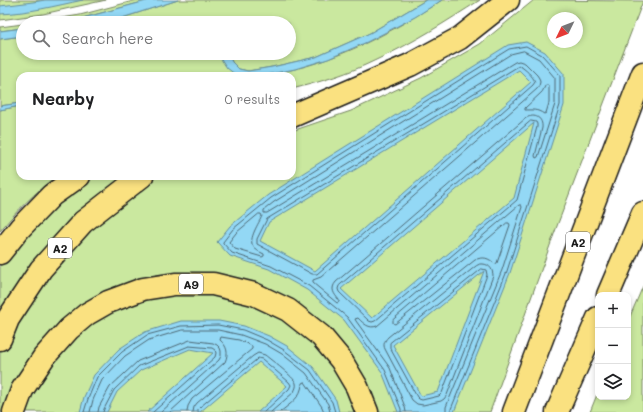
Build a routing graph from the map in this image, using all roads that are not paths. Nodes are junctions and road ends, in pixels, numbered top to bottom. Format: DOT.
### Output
graph roads {
  1 [pos="508,0"];
  2 [pos="643,73"];
  3 [pos="340,96"];
  4 [pos="296,104"];
  5 [pos="296,114"];
  6 [pos="73,180"];
  7 [pos="137,180"];
  8 [pos="643,213"];
  9 [pos="0,253"];
  10 [pos="609,292"];
  11 [pos="595,325"];
  12 [pos="0,339"];
  13 [pos="14,412"];
  14 [pos="367,412"];
  15 [pos="514,412"];
  16 [pos="557,412"];
  1 -- 3 [label="highway"];
  2 -- 15 [label="highway, A2"];
  3 -- 4 [label="highway"];
  3 -- 5 [label="highway"];
  6 -- 9 [label="highway"];
  7 -- 12 [label="highway, A2"];
  8 -- 10 [label="highway"];
  11 -- 16 [label="highway"];
  13 -- 14 [label="highway, A9"];
}
